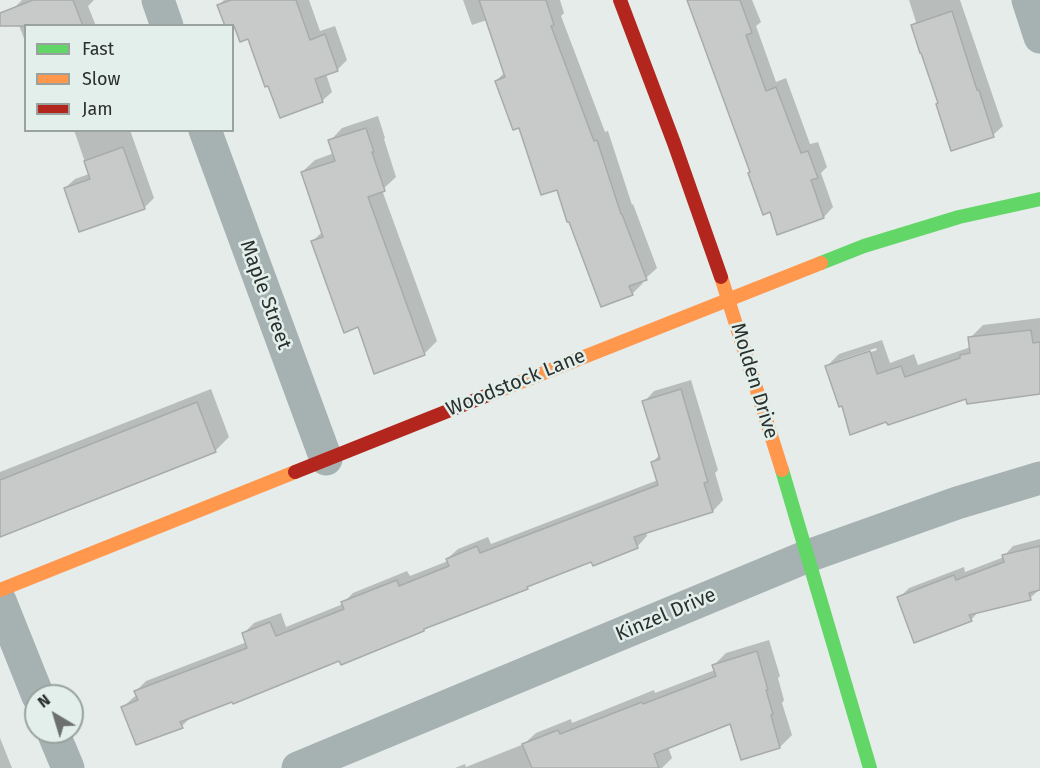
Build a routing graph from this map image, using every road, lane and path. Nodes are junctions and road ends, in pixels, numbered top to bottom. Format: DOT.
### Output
graph roads {
  1 [pos="158,0"];
  2 [pos="620,0"];
  3 [pos="1028,0"];
  4 [pos="166,24"];
  5 [pos="1040,37"];
  6 [pos="206,132"];
  7 [pos="1040,199"];
  8 [pos="729,298"];
  9 [pos="326,459"];
  10 [pos="1040,478"];
  11 [pos="808,556"];
  12 [pos="0,590"];
  13 [pos="0,601"];
  14 [pos="33,684"];
  15 [pos="58,744"];
  16 [pos="68,768"];
  17 [pos="298,768"];
  18 [pos="870,768"];
  1 -- 4 [label="street"];
  2 -- 8 [label="street, Molden Drive"];
  3 -- 5 [label="street"];
  6 -- 9 [label="street, Maple Street"];
  7 -- 8 [label="street, Woodstock Lane"];
  8 -- 9 [label="street, Woodstock Lane"];
  8 -- 11 [label="street, Molden Drive"];
  9 -- 12 [label="street, Woodstock Lane"];
  10 -- 11 [label="street, Kinzel Drive"];
  11 -- 17 [label="street, Kinzel Drive"];
  11 -- 18 [label="street, Molden Drive"];
  13 -- 14 [label="street"];
  15 -- 16 [label="street"];
}
